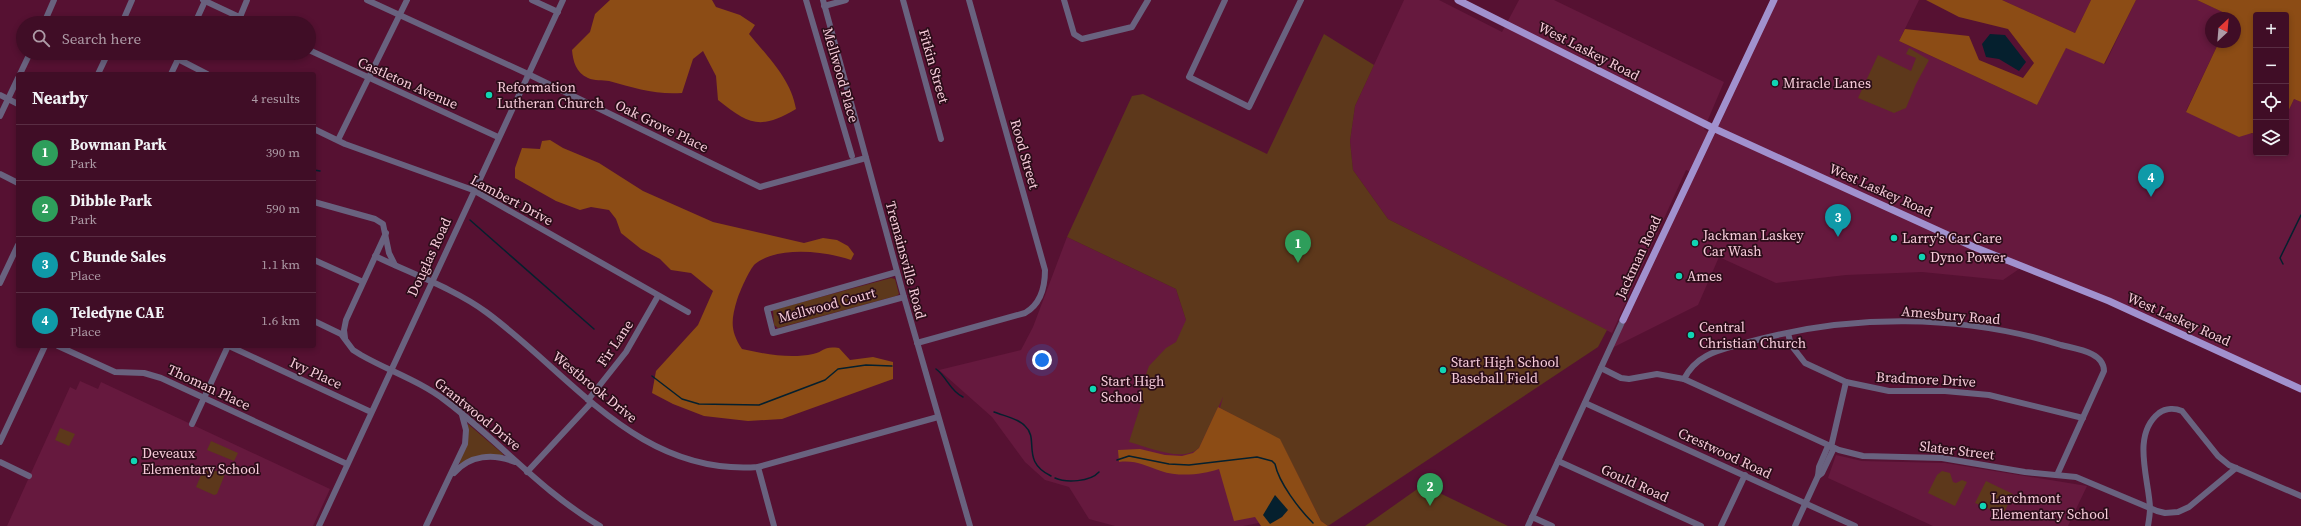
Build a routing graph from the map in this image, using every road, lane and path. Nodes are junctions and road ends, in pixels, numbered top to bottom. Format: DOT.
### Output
graph roads {
  1 [pos="54,0"];
  2 [pos="132,0"];
  3 [pos="204,0"];
  4 [pos="247,0"];
  5 [pos="368,0"];
  6 [pos="406,0"];
  7 [pos="532,0"];
  8 [pos="563,0"];
  9 [pos="806,0"];
  10 [pos="846,0"];
  11 [pos="903,0"];
  12 [pos="969,0"];
  13 [pos="1064,0"];
  14 [pos="1148,0"];
  15 [pos="1225,0"];
  16 [pos="1301,0"];
  17 [pos="1458,0"];
  18 [pos="1774,0"];
  19 [pos="823,3"];
  20 [pos="558,12"];
  21 [pos="400,15"];
  22 [pos="47,16"];
  23 [pos="125,16"];
  24 [pos="198,16"];
  25 [pos="238,16"];
  26 [pos="240,16"];
  27 [pos="316,53"];
  28 [pos="27,60"];
  29 [pos="105,60"];
  30 [pos="177,60"];
  31 [pos="185,60"];
  32 [pos="21,72"];
  33 [pos="99,72"];
  34 [pos="172,72"];
  35 [pos="204,72"];
  36 [pos="528,74"];
  37 [pos="369,79"];
  38 [pos="16,82"];
  39 [pos="0,95"];
  40 [pos="8,99"];
  41 [pos="16,103"];
  42 [pos="0,116"];
  43 [pos="1713,128"];
  44 [pos="316,130"];
  45 [pos="498,137"];
  46 [pos="941,139"];
  47 [pos="338,140"];
  48 [pos="852,156"];
  49 [pos="866,158"];
  50 [pos="0,174"];
  51 [pos="16,182"];
  52 [pos="473,190"];
  53 [pos="316,203"];
  54 [pos="386,233"];
  55 [pos="16,248"];
  56 [pos="375,256"];
  57 [pos="316,261"];
  58 [pos="396,266"];
  59 [pos="897,272"];
  60 [pos="363,282"];
  61 [pos="0,283"];
  62 [pos="431,283"];
  63 [pos="658,296"];
  64 [pos="904,297"];
  65 [pos="688,312"];
  66 [pos="1623,320"];
  67 [pos="316,322"];
  68 [pos="1788,332"];
  69 [pos="345,338"];
  70 [pos="917,343"];
  71 [pos="44,348"];
  72 [pos="62,348"];
  73 [pos="228,348"];
  74 [pos="233,348"];
  75 [pos="1601,368"];
  76 [pos="390,370"];
  77 [pos="1684,379"];
  78 [pos="1846,382"];
  79 [pos="2301,389"];
  80 [pos="204,398"];
  81 [pos="589,402"];
  82 [pos="1586,403"];
  83 [pos="371,412"];
  84 [pos="462,414"];
  85 [pos="938,417"];
  86 [pos="2082,418"];
  87 [pos="192,424"];
  88 [pos="0,442"];
  89 [pos="1831,447"];
  90 [pos="1558,461"];
  91 [pos="0,462"];
  92 [pos="518,463"];
  93 [pos="347,464"];
  94 [pos="758,467"];
  95 [pos="2236,468"];
  96 [pos="527,472"];
  97 [pos="1745,475"];
  98 [pos="2057,475"];
  99 [pos="29,476"];
  100 [pos="448,481"];
  101 [pos="2301,496"];
  102 [pos="1805,503"];
  103 [pos="2150,508"];
  104 [pos="1532,517"];
  105 [pos="319,526"];
  106 [pos="426,526"];
  107 [pos="600,526"];
  108 [pos="774,526"];
  109 [pos="970,526"];
  110 [pos="1528,526"];
  111 [pos="1552,526"];
  112 [pos="1701,526"];
  113 [pos="1721,526"];
  114 [pos="1795,526"];
  115 [pos="1855,526"];
  116 [pos="2148,526"];
  1 -- 22 [label="street"];
  2 -- 23 [label="street"];
  3 -- 24 [label="street"];
  3 -- 25 [label="street"];
  4 -- 26 [label="street"];
  5 -- 21 [label="street, Oak Grove Place"];
  6 -- 21 [label="street"];
  7 -- 20 [label="street"];
  8 -- 20 [label="street, Douglas Road"];
  9 -- 48 [label="street, Mellwood Place"];
  10 -- 19 [label="street"];
  11 -- 46 [label="street, Fitkin Street"];
  12 -- 70 [label="street, Rood Street"];
  13 -- 14 [label="street"];
  15 -- 16 [label="street"];
  17 -- 43 [label="main road, West Laskey Road"];
  18 -- 43 [label="main road, Jackman Road"];
  19 -- 49 [label="street, Tremainsville Road"];
  20 -- 36 [label="street, Douglas Road"];
  21 -- 36 [label="street, Oak Grove Place"];
  21 -- 37 [label="street"];
  27 -- 37 [label="street, Castleton Avenue"];
  28 -- 32 [label="street"];
  29 -- 33 [label="street"];
  30 -- 34 [label="street"];
  31 -- 35 [label="street"];
  36 -- 45 [label="street, Douglas Road"];
  36 -- 49 [label="street, Oak Grove Place"];
  37 -- 45 [label="street, Castleton Avenue"];
  37 -- 47 [label="street"];
  38 -- 40 [label="street"];
  39 -- 40 [label="street"];
  40 -- 41 [label="street"];
  40 -- 42 [label="street"];
  43 -- 66 [label="main road, Jackman Road"];
  43 -- 79 [label="main road, West Laskey Road"];
  44 -- 47 [label="street, Lambert Drive"];
  45 -- 52 [label="street, Douglas Road"];
  47 -- 52 [label="street, Lambert Drive"];
  49 -- 59 [label="street, Tremainsville Road"];
  50 -- 51 [label="street"];
  52 -- 62 [label="street, Douglas Road"];
  52 -- 63 [label="street, Lambert Drive"];
  53 -- 54 [label="street"];
  54 -- 56 [label="street"];
  54 -- 58 [label="street"];
  55 -- 61 [label="street"];
  56 -- 58 [label="street, Westbrook Drive"];
  56 -- 60 [label="street"];
  57 -- 60 [label="street"];
  58 -- 62 [label="street, Westbrook Drive"];
  59 -- 64 [label="street, Tremainsville Road"];
  59 -- 64 [label="street, Mellwood Court"];
  60 -- 69 [label="street"];
  62 -- 76 [label="street, Douglas Road"];
  62 -- 81 [label="street, Westbrook Drive"];
  63 -- 65 [label="street, Lambert Drive"];
  63 -- 81 [label="street, Fir Lane"];
  64 -- 70 [label="street, Tremainsville Road"];
  66 -- 75 [label="street, Jackman Road"];
  67 -- 69 [label="street, Grantwood Drive"];
  68 -- 77 [label="street, Amesbury Road"];
  68 -- 78 [label="street, Bradmore Drive"];
  68 -- 86 [label="street, Amesbury Road"];
  69 -- 76 [label="street, Grantwood Drive"];
  70 -- 85 [label="street, Tremainsville Road"];
  71 -- 88 [label="street"];
  72 -- 80 [label="street, Thoman Place"];
  73 -- 80 [label="street"];
  74 -- 83 [label="street, Ivy Place"];
  75 -- 77 [label="street, Slater Street"];
  75 -- 82 [label="street, Jackman Road"];
  76 -- 83 [label="street, Douglas Road"];
  76 -- 84 [label="street, Grantwood Drive"];
  77 -- 89 [label="street, Slater Street"];
  78 -- 86 [label="street, Bradmore Drive"];
  78 -- 89 [label="street"];
  80 -- 87 [label="street"];
  80 -- 93 [label="street, Thoman Place"];
  81 -- 94 [label="street, Westbrook Drive"];
  81 -- 96 [label="street, Fir Lane"];
  82 -- 90 [label="street, Jackman Road"];
  82 -- 97 [label="street, Crestwood Road"];
  83 -- 93 [label="street, Douglas Road"];
  84 -- 92 [label="street, Grantwood Drive"];
  84 -- 100 [label="street"];
  85 -- 94 [label="street, Westbrook Drive"];
  85 -- 109 [label="street, Tremainsville Road"];
  86 -- 98 [label="street, Amesbury Road"];
  89 -- 98 [label="street, Slater Street"];
  89 -- 102 [label="street"];
  90 -- 104 [label="street, Jackman Road"];
  90 -- 112 [label="street, Gould Road"];
  91 -- 99 [label="street"];
  92 -- 96 [label="street, Grantwood Drive"];
  92 -- 100 [label="street"];
  93 -- 105 [label="street, Douglas Road"];
  94 -- 108 [label="street"];
  95 -- 101 [label="street"];
  95 -- 103 [label="street, Slater Street"];
  95 -- 103 [label="street"];
  96 -- 107 [label="street, Grantwood Drive"];
  97 -- 102 [label="street, Crestwood Road"];
  97 -- 113 [label="street"];
  98 -- 103 [label="street, Slater Street"];
  100 -- 106 [label="street"];
  102 -- 114 [label="street"];
  102 -- 115 [label="street, Crestwood Road"];
  103 -- 116 [label="street"];
  104 -- 110 [label="street, Jackman Road"];
  104 -- 111 [label="street"];
}
